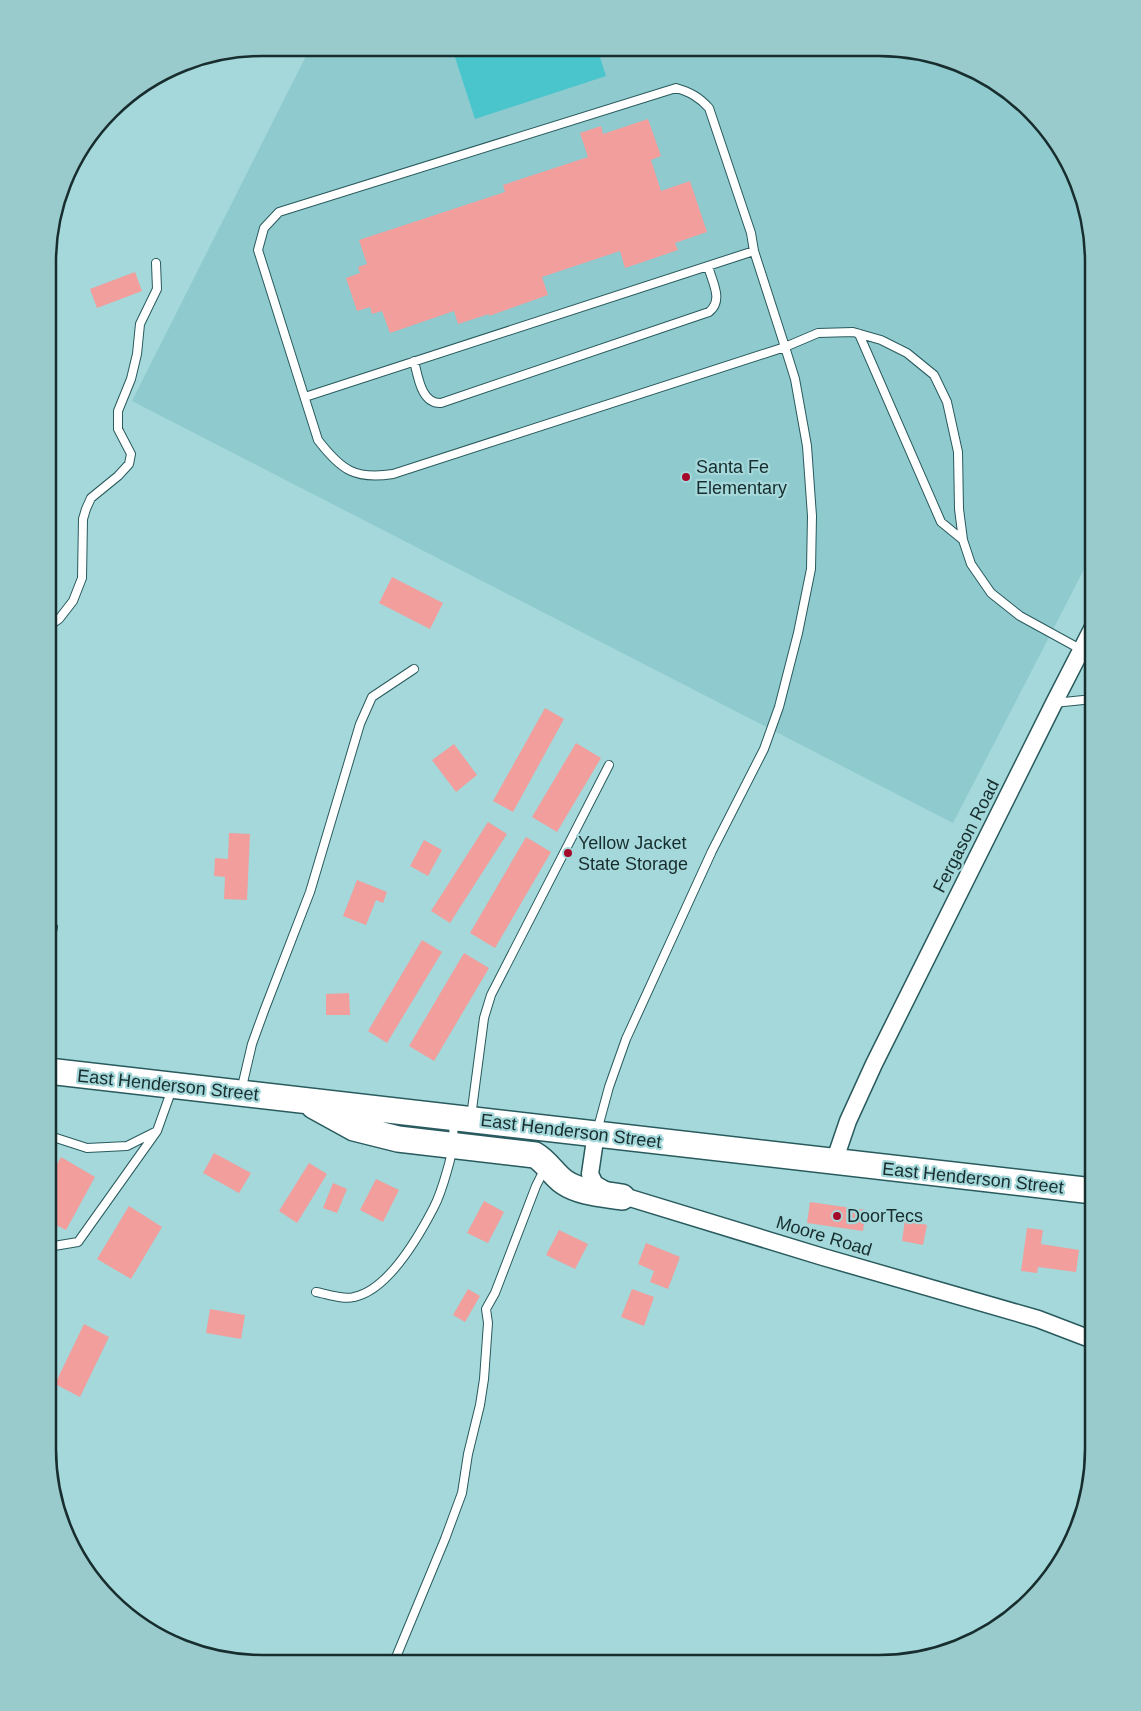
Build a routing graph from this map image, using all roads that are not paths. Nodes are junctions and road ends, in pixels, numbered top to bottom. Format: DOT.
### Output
graph roads {
  1 [pos="754,251"];
  2 [pos="156,262"];
  3 [pos="708,266"];
  4 [pos="859,334"];
  5 [pos="785,347"];
  6 [pos="414,362"];
  7 [pos="304,397"];
  8 [pos="963,540"];
  9 [pos="56,621"];
  10 [pos="1085,644"];
  11 [pos="1082,650"];
  12 [pos="414,669"];
  13 [pos="1085,700"];
  14 [pos="1054,703"];
  15 [pos="610,765"];
  16 [pos="56,1072"];
  17 [pos="174,1085"];
  18 [pos="240,1093"];
  19 [pos="303,1100"];
  20 [pos="463,1118"];
  21 [pos="157,1131"];
  22 [pos="596,1133"];
  23 [pos="56,1138"];
  24 [pos="452,1145"];
  25 [pos="834,1162"];
  26 [pos="549,1168"];
  27 [pos="1085,1190"];
  28 [pos="622,1197"];
  29 [pos="56,1246"];
  30 [pos="316,1292"];
  31 [pos="1085,1337"];
  32 [pos="397,1655"];
  1 -- 3 [label="lane"];
  1 -- 5 [label="lane"];
  1 -- 7 [label="lane"];
  2 -- 9 [label="lane"];
  3 -- 6 [label="lane"];
  3 -- 6 [label="lane"];
  4 -- 5 [label="lane"];
  4 -- 8 [label="lane"];
  4 -- 8 [label="lane"];
  5 -- 7 [label="lane"];
  5 -- 22 [label="lane"];
  6 -- 7 [label="lane"];
  8 -- 11 [label="lane"];
  10 -- 11 [label="street, Fergason Road"];
  11 -- 14 [label="street, Fergason Road"];
  12 -- 18 [label="lane"];
  13 -- 14 [label="lane"];
  14 -- 25 [label="street, Fergason Road"];
  15 -- 20 [label="lane"];
  16 -- 17 [label="main road, East Henderson Street"];
  17 -- 18 [label="main road, East Henderson Street"];
  17 -- 21 [label="lane"];
  18 -- 19 [label="main road, East Henderson Street"];
  19 -- 20 [label="main road, East Henderson Street"];
  19 -- 24 [label="main road"];
  20 -- 22 [label="main road, East Henderson Street"];
  20 -- 24 [label="lane"];
  21 -- 23 [label="lane"];
  21 -- 29 [label="lane"];
  22 -- 25 [label="main road, East Henderson Street"];
  22 -- 28 [label="street, Moore Road"];
  24 -- 26 [label="main road"];
  24 -- 30 [label="lane"];
  25 -- 27 [label="main road, East Henderson Street"];
  26 -- 28 [label="main road"];
  26 -- 32 [label="lane"];
  28 -- 31 [label="street, Moore Road"];
}
